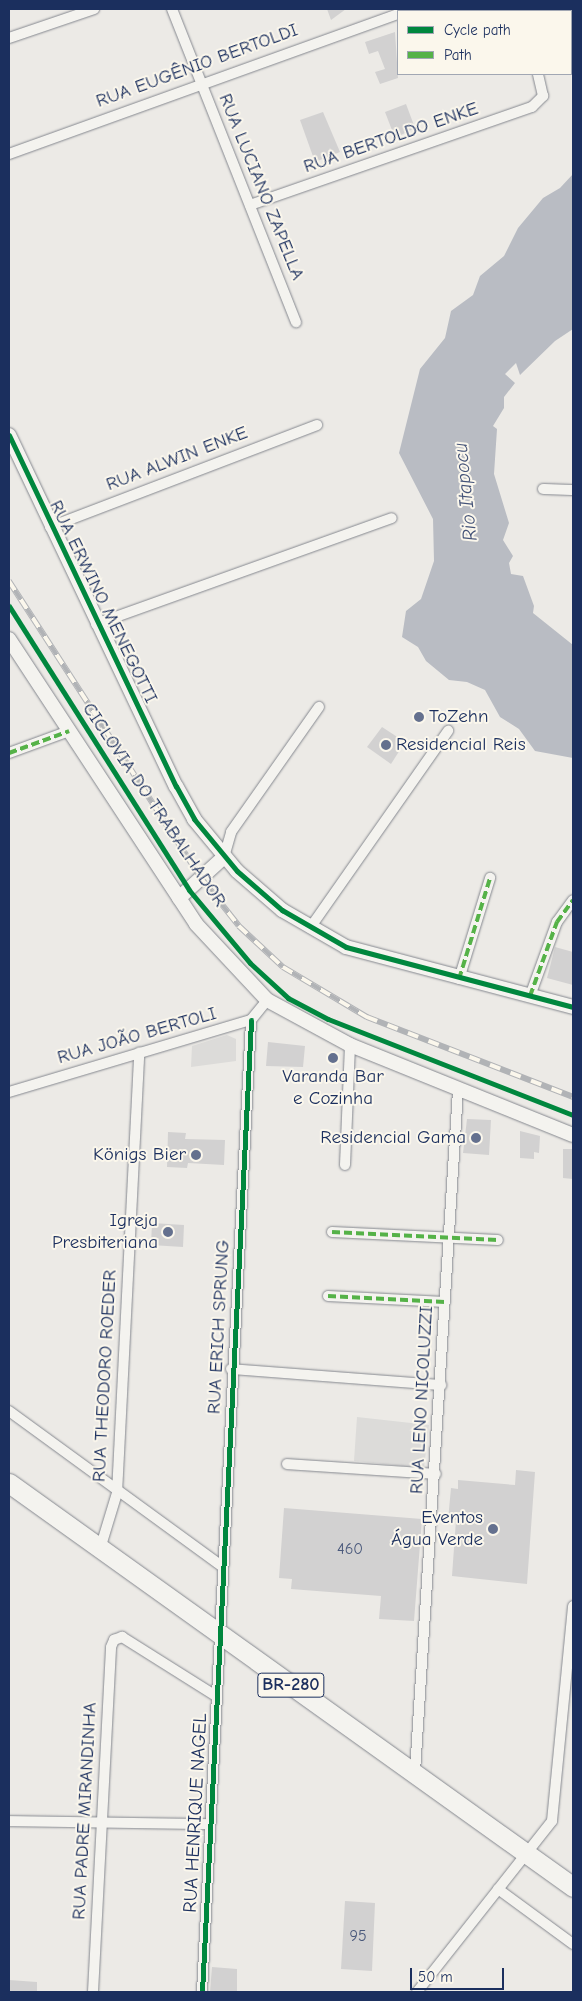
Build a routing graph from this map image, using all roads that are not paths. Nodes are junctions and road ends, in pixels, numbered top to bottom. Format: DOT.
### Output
graph roads {
  1 [pos="94,9"];
  2 [pos="172,9"];
  3 [pos="397,14"];
  4 [pos="9,38"];
  5 [pos="538,75"];
  6 [pos="201,82"];
  7 [pos="9,154"];
  8 [pos="250,205"];
  9 [pos="296,322"];
  10 [pos="317,425"];
  11 [pos="9,436"];
  12 [pos="543,489"];
  13 [pos="573,490"];
  14 [pos="392,518"];
  15 [pos="50,527"];
  16 [pos="96,624"];
  17 [pos="9,639"];
  18 [pos="319,707"];
  19 [pos="69,731"];
  20 [pos="448,731"];
  21 [pos="9,753"];
  22 [pos="224,857"];
  23 [pos="490,878"];
  24 [pos="179,898"];
  25 [pos="573,900"];
  26 [pos="310,928"];
  27 [pos="459,979"];
  28 [pos="530,996"];
  29 [pos="267,1000"];
  30 [pos="573,1007"];
  31 [pos="251,1020"];
  32 [pos="350,1045"];
  33 [pos="139,1053"];
  34 [pos="458,1090"];
  35 [pos="9,1092"];
  36 [pos="573,1135"];
  37 [pos="345,1165"];
  38 [pos="332,1232"];
  39 [pos="449,1238"];
  40 [pos="498,1240"];
  41 [pos="328,1296"];
  42 [pos="445,1302"];
  43 [pos="231,1369"];
  44 [pos="441,1385"];
  45 [pos="9,1411"];
  46 [pos="287,1464"];
  47 [pos="436,1474"];
  48 [pos="9,1483"];
  49 [pos="117,1493"];
  50 [pos="100,1549"];
  51 [pos="223,1568"];
  52 [pos="573,1606"];
  53 [pos="219,1635"];
  54 [pos="216,1696"];
  55 [pos="415,1772"];
  56 [pos="9,1821"];
  57 [pos="101,1822"];
  58 [pos="210,1824"];
  59 [pos="527,1853"];
  60 [pos="573,1887"];
  61 [pos="498,1889"];
  62 [pos="573,1944"];
  63 [pos="93,1992"];
  64 [pos="202,1992"];
  65 [pos="417,1992"];
  1 -- 4 [label="street"];
  2 -- 6 [label="street, RUA LUCIANO ZAPELLA"];
  3 -- 6 [label="street, RUA EUGÊNIO BERTOLDI"];
  5 -- 8 [label="street, RUA BERTOLDO ENKE"];
  6 -- 7 [label="street, RUA EUGÊNIO BERTOLDI"];
  6 -- 8 [label="street, RUA LUCIANO ZAPELLA"];
  8 -- 9 [label="street, RUA LUCIANO ZAPELLA"];
  10 -- 15 [label="street, RUA ALWIN ENKE"];
  11 -- 15 [label="street, RUA ERWINO MENEGOTTI"];
  12 -- 13 [label="street"];
  14 -- 16 [label="street"];
  15 -- 16 [label="street, RUA ERWINO MENEGOTTI"];
  16 -- 22 [label="street, RUA ERWINO MENEGOTTI"];
  17 -- 19 [label="street"];
  18 -- 22 [label="street"];
  19 -- 21 [label="street"];
  19 -- 24 [label="street"];
  20 -- 26 [label="street"];
  22 -- 24 [label="street"];
  22 -- 26 [label="street, RUA ERWINO MENEGOTTI"];
  23 -- 27 [label="street"];
  24 -- 29 [label="street"];
  25 -- 28 [label="street"];
  26 -- 27 [label="street, RUA ERWINO MENEGOTTI"];
  27 -- 28 [label="street, RUA ERWINO MENEGOTTI"];
  28 -- 30 [label="street, RUA ERWINO MENEGOTTI"];
  29 -- 31 [label="street"];
  29 -- 32 [label="street"];
  31 -- 33 [label="street, RUA JOÃO BERTOLI"];
  31 -- 43 [label="street, RUA ERICH SPRUNG"];
  32 -- 34 [label="street"];
  32 -- 37 [label="street"];
  33 -- 35 [label="street, RUA JOÃO BERTOLI"];
  33 -- 49 [label="street, RUA THEODORO ROEDER"];
  34 -- 36 [label="street"];
  34 -- 39 [label="street, RUA LENO NICOLUZZI"];
  38 -- 39 [label="street"];
  39 -- 40 [label="street"];
  39 -- 42 [label="street, RUA LENO NICOLUZZI"];
  41 -- 42 [label="street"];
  42 -- 44 [label="street, RUA LENO NICOLUZZI"];
  43 -- 44 [label="street"];
  43 -- 51 [label="street, RUA ERICH SPRUNG"];
  44 -- 47 [label="street, RUA LENO NICOLUZZI"];
  45 -- 49 [label="street"];
  46 -- 47 [label="street"];
  47 -- 55 [label="street, RUA LENO NICOLUZZI"];
  48 -- 50 [label="highway, BR-280"];
  49 -- 50 [label="street, RUA THEODORO ROEDER"];
  49 -- 51 [label="street"];
  50 -- 53 [label="highway, BR-280"];
  51 -- 53 [label="street, RUA ERICH SPRUNG"];
  52 -- 59 [label="street"];
  53 -- 54 [label="street, RUA HENRIQUE NAGEL"];
  53 -- 55 [label="highway, BR-280"];
  54 -- 57 [label="street, RUA PADRE MIRANDINHA"];
  54 -- 58 [label="street, RUA HENRIQUE NAGEL"];
  55 -- 59 [label="highway, BR-280"];
  56 -- 57 [label="street"];
  57 -- 58 [label="street"];
  57 -- 63 [label="street, RUA PADRE MIRANDINHA"];
  58 -- 64 [label="street, RUA HENRIQUE NAGEL"];
  59 -- 60 [label="highway, BR-280"];
  59 -- 61 [label="street"];
  61 -- 62 [label="street"];
  61 -- 65 [label="street"];
}
